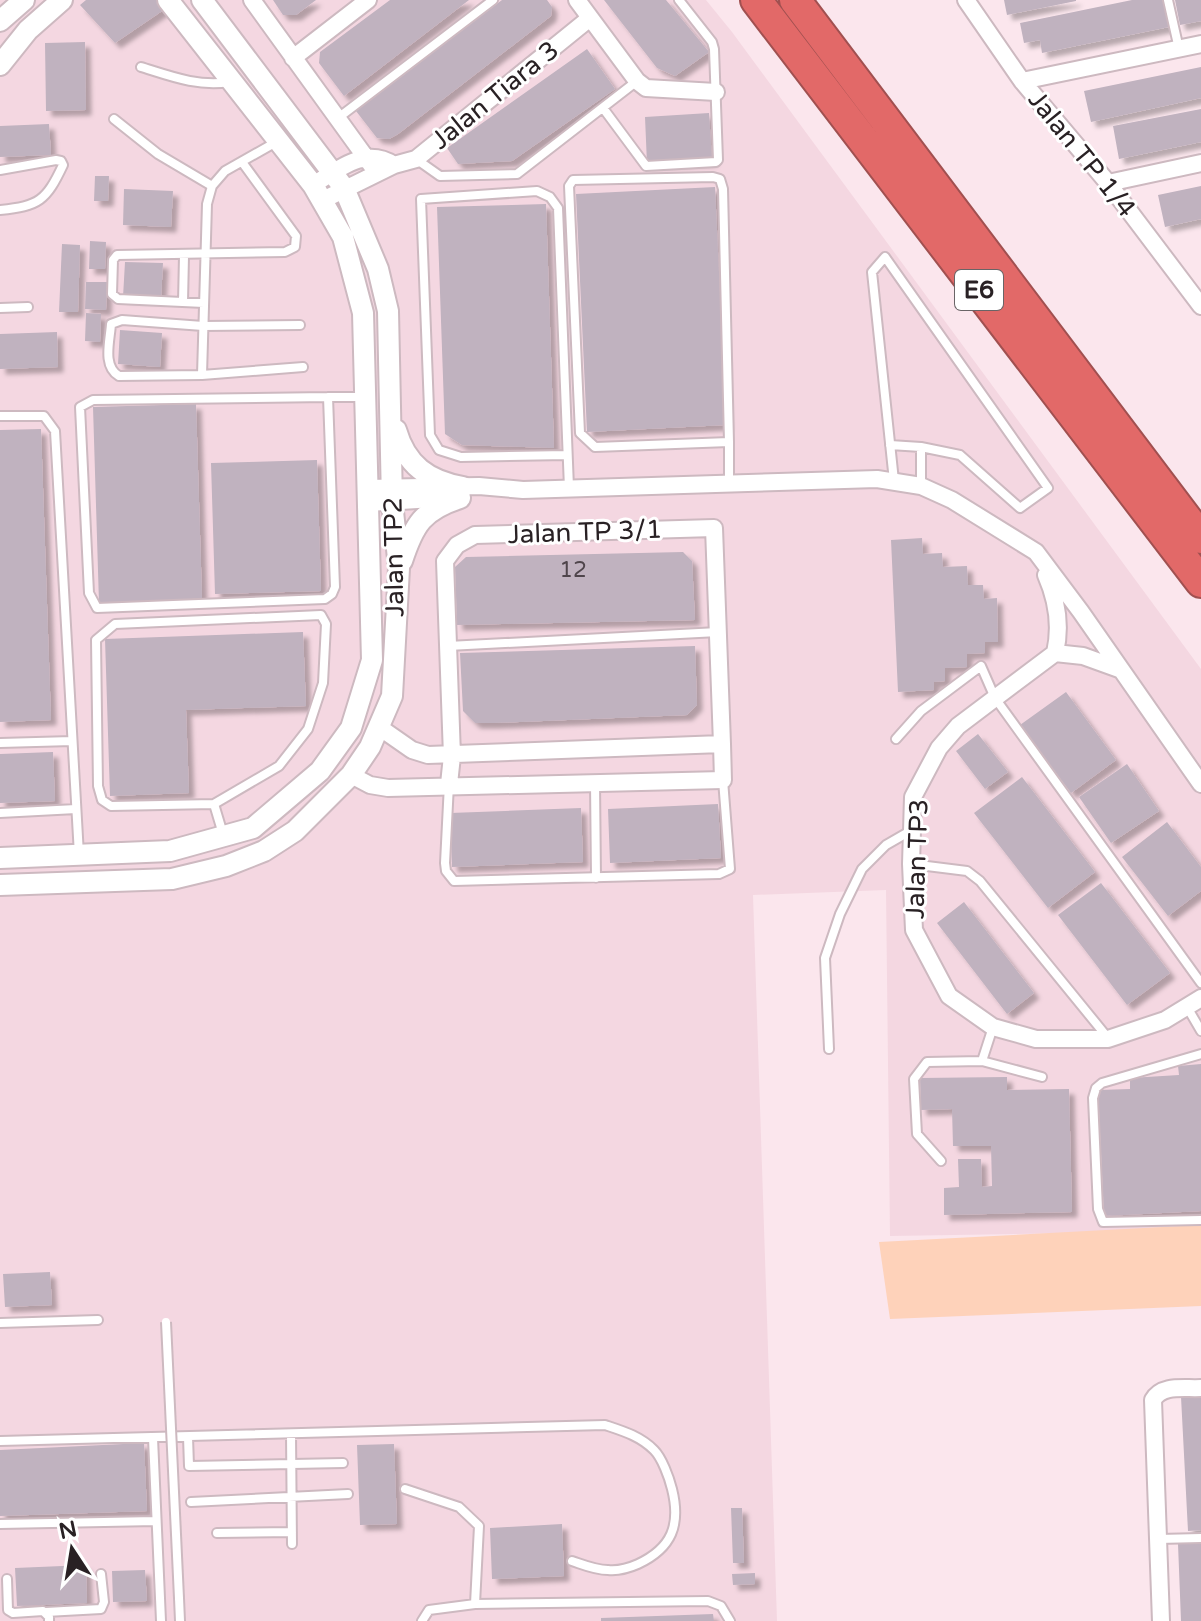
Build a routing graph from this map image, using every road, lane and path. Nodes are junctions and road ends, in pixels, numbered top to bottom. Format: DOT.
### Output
graph roads {
  1 [pos="24,0"];
  2 [pos="62,0"];
  3 [pos="168,0"];
  4 [pos="202,0"];
  5 [pos="252,0"];
  6 [pos="368,0"];
  7 [pos="493,0"];
  8 [pos="577,0"];
  9 [pos="679,0"];
  10 [pos="756,0"];
  11 [pos="795,0"];
  12 [pos="966,0"];
  13 [pos="1168,0"];
  14 [pos="590,18"];
  15 [pos="0,20"];
  16 [pos="1201,44"];
  17 [pos="1179,49"];
  18 [pos="293,58"];
  19 [pos="0,65"];
  20 [pos="141,67"];
  21 [pos="232,81"];
  22 [pos="637,81"];
  23 [pos="1022,81"];
  24 [pos="716,92"];
  25 [pos="603,108"];
  26 [pos="114,119"];
  27 [pos="337,119"];
  28 [pos="279,141"];
  29 [pos="365,157"];
  30 [pos="416,159"];
  31 [pos="242,162"];
  32 [pos="1201,163"];
  33 [pos="394,165"];
  34 [pos="0,170"];
  35 [pos="377,173"];
  36 [pos="339,180"];
  37 [pos="1108,183"];
  38 [pos="212,186"];
  39 [pos="318,192"];
  40 [pos="0,210"];
  41 [pos="205,255"];
  42 [pos="184,256"];
  43 [pos="1201,281"];
  44 [pos="1184,284"];
  45 [pos="183,302"];
  46 [pos="204,303"];
  47 [pos="1201,306"];
  48 [pos="28,307"];
  49 [pos="0,308"];
  50 [pos="300,325"];
  51 [pos="203,326"];
  52 [pos="303,367"];
  53 [pos="202,375"];
  54 [pos="328,397"];
  55 [pos="365,397"];
  56 [pos="390,407"];
  57 [pos="0,416"];
  58 [pos="729,442"];
  59 [pos="890,445"];
  60 [pos="921,447"];
  61 [pos="567,455"];
  62 [pos="894,482"];
  63 [pos="729,483"];
  64 [pos="921,486"];
  65 [pos="569,490"];
  66 [pos="462,492"];
  67 [pos="368,495"];
  68 [pos="392,496"];
  69 [pos="1201,538"];
  70 [pos="1036,552"];
  71 [pos="399,568"];
  72 [pos="1201,582"];
  73 [pos="718,632"];
  74 [pos="448,646"];
  75 [pos="1055,653"];
  76 [pos="1119,669"];
  77 [pos="995,698"];
  78 [pos="379,727"];
  79 [pos="896,739"];
  80 [pos="72,741"];
  81 [pos="0,743"];
  82 [pos="722,744"];
  83 [pos="452,756"];
  84 [pos="351,775"];
  85 [pos="723,780"];
  86 [pos="595,782"];
  87 [pos="449,784"];
  88 [pos="1201,784"];
  89 [pos="214,804"];
  90 [pos="76,809"];
  91 [pos="0,813"];
  92 [pos="912,830"];
  93 [pos="224,836"];
  94 [pos="79,855"];
  95 [pos="0,858"];
  96 [pos="911,864"];
  97 [pos="596,878"];
  98 [pos="0,885"];
  99 [pos="1201,983"];
  100 [pos="1194,1002"];
  101 [pos="993,1027"];
  102 [pos="1201,1031"];
  103 [pos="1108,1039"];
  104 [pos="829,1049"];
  105 [pos="1201,1054"];
  106 [pos="982,1061"];
  107 [pos="1042,1077"];
  108 [pos="941,1161"];
  109 [pos="1201,1220"];
  110 [pos="98,1320"];
  111 [pos="166,1322"];
  112 [pos="0,1323"];
  113 [pos="1201,1388"];
  114 [pos="291,1434"];
  115 [pos="188,1437"];
  116 [pos="153,1438"];
  117 [pos="0,1441"];
  118 [pos="343,1463"];
  119 [pos="291,1464"];
  120 [pos="405,1489"];
  121 [pos="348,1494"];
  122 [pos="292,1498"];
  123 [pos="191,1502"];
  124 [pos="156,1521"];
  125 [pos="0,1524"];
  126 [pos="292,1532"];
  127 [pos="217,1533"];
  128 [pos="1201,1538"];
  129 [pos="1158,1539"];
  130 [pos="292,1544"];
  131 [pos="572,1561"];
  132 [pos="101,1574"];
  133 [pos="7,1579"];
  134 [pos="475,1604"];
  135 [pos="48,1617"];
  136 [pos="161,1621"];
  137 [pos="180,1621"];
  138 [pos="422,1621"];
  139 [pos="730,1621"];
  140 [pos="1161,1621"];
  1 -- 15 [label="street"];
  2 -- 19 [label="street"];
  3 -- 21 [label="street, Jalan TP2"];
  4 -- 36 [label="street, Jalan TP2"];
  5 -- 18 [label="street"];
  6 -- 18 [label="street"];
  7 -- 27 [label="lane"];
  8 -- 14 [label="street"];
  9 -- 24 [label="lane"];
  10 -- 72 [label="highway, E6"];
  11 -- 69 [label="highway, E6"];
  12 -- 23 [label="street, Jalan TP 1/4"];
  13 -- 17 [label="lane"];
  14 -- 22 [label="street"];
  14 -- 30 [label="street, Jalan Tiara 3"];
  16 -- 17 [label="street"];
  17 -- 23 [label="street"];
  18 -- 27 [label="street"];
  20 -- 21 [label="lane"];
  21 -- 28 [label="street, Jalan TP2"];
  22 -- 24 [label="street"];
  22 -- 25 [label="lane"];
  23 -- 37 [label="street, Jalan TP 1/4"];
  24 -- 25 [label="lane"];
  25 -- 30 [label="lane"];
  26 -- 38 [label="lane"];
  27 -- 29 [label="street"];
  28 -- 31 [label="lane"];
  28 -- 39 [label="street, Jalan TP2"];
  29 -- 33 [label="street"];
  29 -- 35 [label="street"];
  29 -- 36 [label="street, Jalan Tiara 3"];
  30 -- 33 [label="street, Jalan Tiara 3"];
  31 -- 38 [label="lane"];
  31 -- 41 [label="lane"];
  32 -- 37 [label="street"];
  33 -- 35 [label="street, Jalan Tiara 3"];
  34 -- 40 [label="lane"];
  35 -- 36 [label="street, Jalan Tiara 3"];
  36 -- 39 [label="street, Jalan Tiara 3"];
  36 -- 56 [label="street, Jalan TP2"];
  37 -- 44 [label="street, Jalan TP 1/4"];
  38 -- 41 [label="lane"];
  39 -- 55 [label="street, Jalan TP2"];
  41 -- 42 [label="lane"];
  41 -- 46 [label="lane"];
  42 -- 45 [label="lane"];
  42 -- 45 [label="lane"];
  43 -- 44 [label="street"];
  44 -- 47 [label="street, Jalan TP 1/4"];
  45 -- 46 [label="lane"];
  46 -- 51 [label="lane"];
  48 -- 49 [label="lane"];
  50 -- 51 [label="lane"];
  51 -- 53 [label="lane"];
  51 -- 53 [label="lane"];
  52 -- 53 [label="lane"];
  54 -- 54 [label="lane"];
  54 -- 55 [label="lane"];
  55 -- 67 [label="street, Jalan TP2"];
  56 -- 66 [label="street"];
  56 -- 68 [label="street, Jalan TP2"];
  57 -- 80 [label="lane"];
  58 -- 58 [label="lane"];
  58 -- 63 [label="lane"];
  59 -- 60 [label="lane"];
  59 -- 60 [label="lane"];
  59 -- 62 [label="lane"];
  60 -- 64 [label="lane"];
  61 -- 61 [label="lane"];
  61 -- 65 [label="lane"];
  62 -- 63 [label="street"];
  62 -- 64 [label="street"];
  63 -- 65 [label="street"];
  64 -- 70 [label="street"];
  65 -- 66 [label="street"];
  66 -- 68 [label="street"];
  66 -- 71 [label="street"];
  67 -- 68 [label="street"];
  67 -- 93 [label="street, Jalan TP2"];
  68 -- 71 [label="street, Jalan TP2"];
  70 -- 75 [label="street"];
  70 -- 76 [label="street"];
  71 -- 78 [label="street, Jalan TP2"];
  73 -- 74 [label="lane"];
  73 -- 74 [label="street, Jalan TP 3/1"];
  73 -- 82 [label="street, Jalan TP 3/1"];
  74 -- 83 [label="street, Jalan TP 3/1"];
  75 -- 76 [label="street"];
  75 -- 77 [label="street, Jalan TP3"];
  76 -- 88 [label="street"];
  77 -- 79 [label="lane"];
  77 -- 92 [label="street, Jalan TP3"];
  77 -- 99 [label="lane"];
  78 -- 83 [label="street"];
  78 -- 84 [label="street, Jalan TP2"];
  80 -- 81 [label="lane"];
  80 -- 90 [label="lane"];
  82 -- 83 [label="street"];
  82 -- 85 [label="street, Jalan TP 3/1"];
  83 -- 87 [label="street, Jalan TP 3/1"];
  84 -- 87 [label="street"];
  84 -- 98 [label="street, Jalan TP2"];
  85 -- 86 [label="street"];
  85 -- 97 [label="lane"];
  86 -- 87 [label="street"];
  86 -- 97 [label="lane"];
  87 -- 97 [label="lane"];
  89 -- 89 [label="lane"];
  89 -- 93 [label="lane"];
  90 -- 91 [label="lane"];
  90 -- 94 [label="lane"];
  92 -- 96 [label="street, Jalan TP3"];
  92 -- 104 [label="lane"];
  93 -- 94 [label="street, Jalan TP2"];
  94 -- 95 [label="street, Jalan TP2"];
  96 -- 101 [label="street, Jalan TP3"];
  96 -- 103 [label="lane"];
  100 -- 102 [label="lane"];
  100 -- 103 [label="street, Jalan TP3"];
  101 -- 103 [label="street, Jalan TP3"];
  101 -- 106 [label="lane"];
  105 -- 109 [label="lane"];
  106 -- 107 [label="lane"];
  106 -- 108 [label="lane"];
  110 -- 112 [label="lane"];
  111 -- 137 [label="lane, bridge"];
  113 -- 129 [label="street"];
  114 -- 115 [label="lane"];
  114 -- 119 [label="lane"];
  114 -- 131 [label="lane"];
  115 -- 116 [label="lane"];
  115 -- 119 [label="lane"];
  116 -- 117 [label="lane"];
  116 -- 124 [label="lane"];
  118 -- 119 [label="lane"];
  119 -- 122 [label="lane"];
  120 -- 134 [label="lane"];
  121 -- 122 [label="lane"];
  122 -- 123 [label="lane"];
  122 -- 126 [label="lane"];
  124 -- 125 [label="lane"];
  124 -- 136 [label="lane"];
  126 -- 127 [label="lane"];
  126 -- 130 [label="lane"];
  128 -- 129 [label="lane"];
  129 -- 140 [label="street"];
  132 -- 135 [label="lane"];
  133 -- 135 [label="lane"];
  134 -- 138 [label="lane"];
  134 -- 139 [label="lane"];
}
